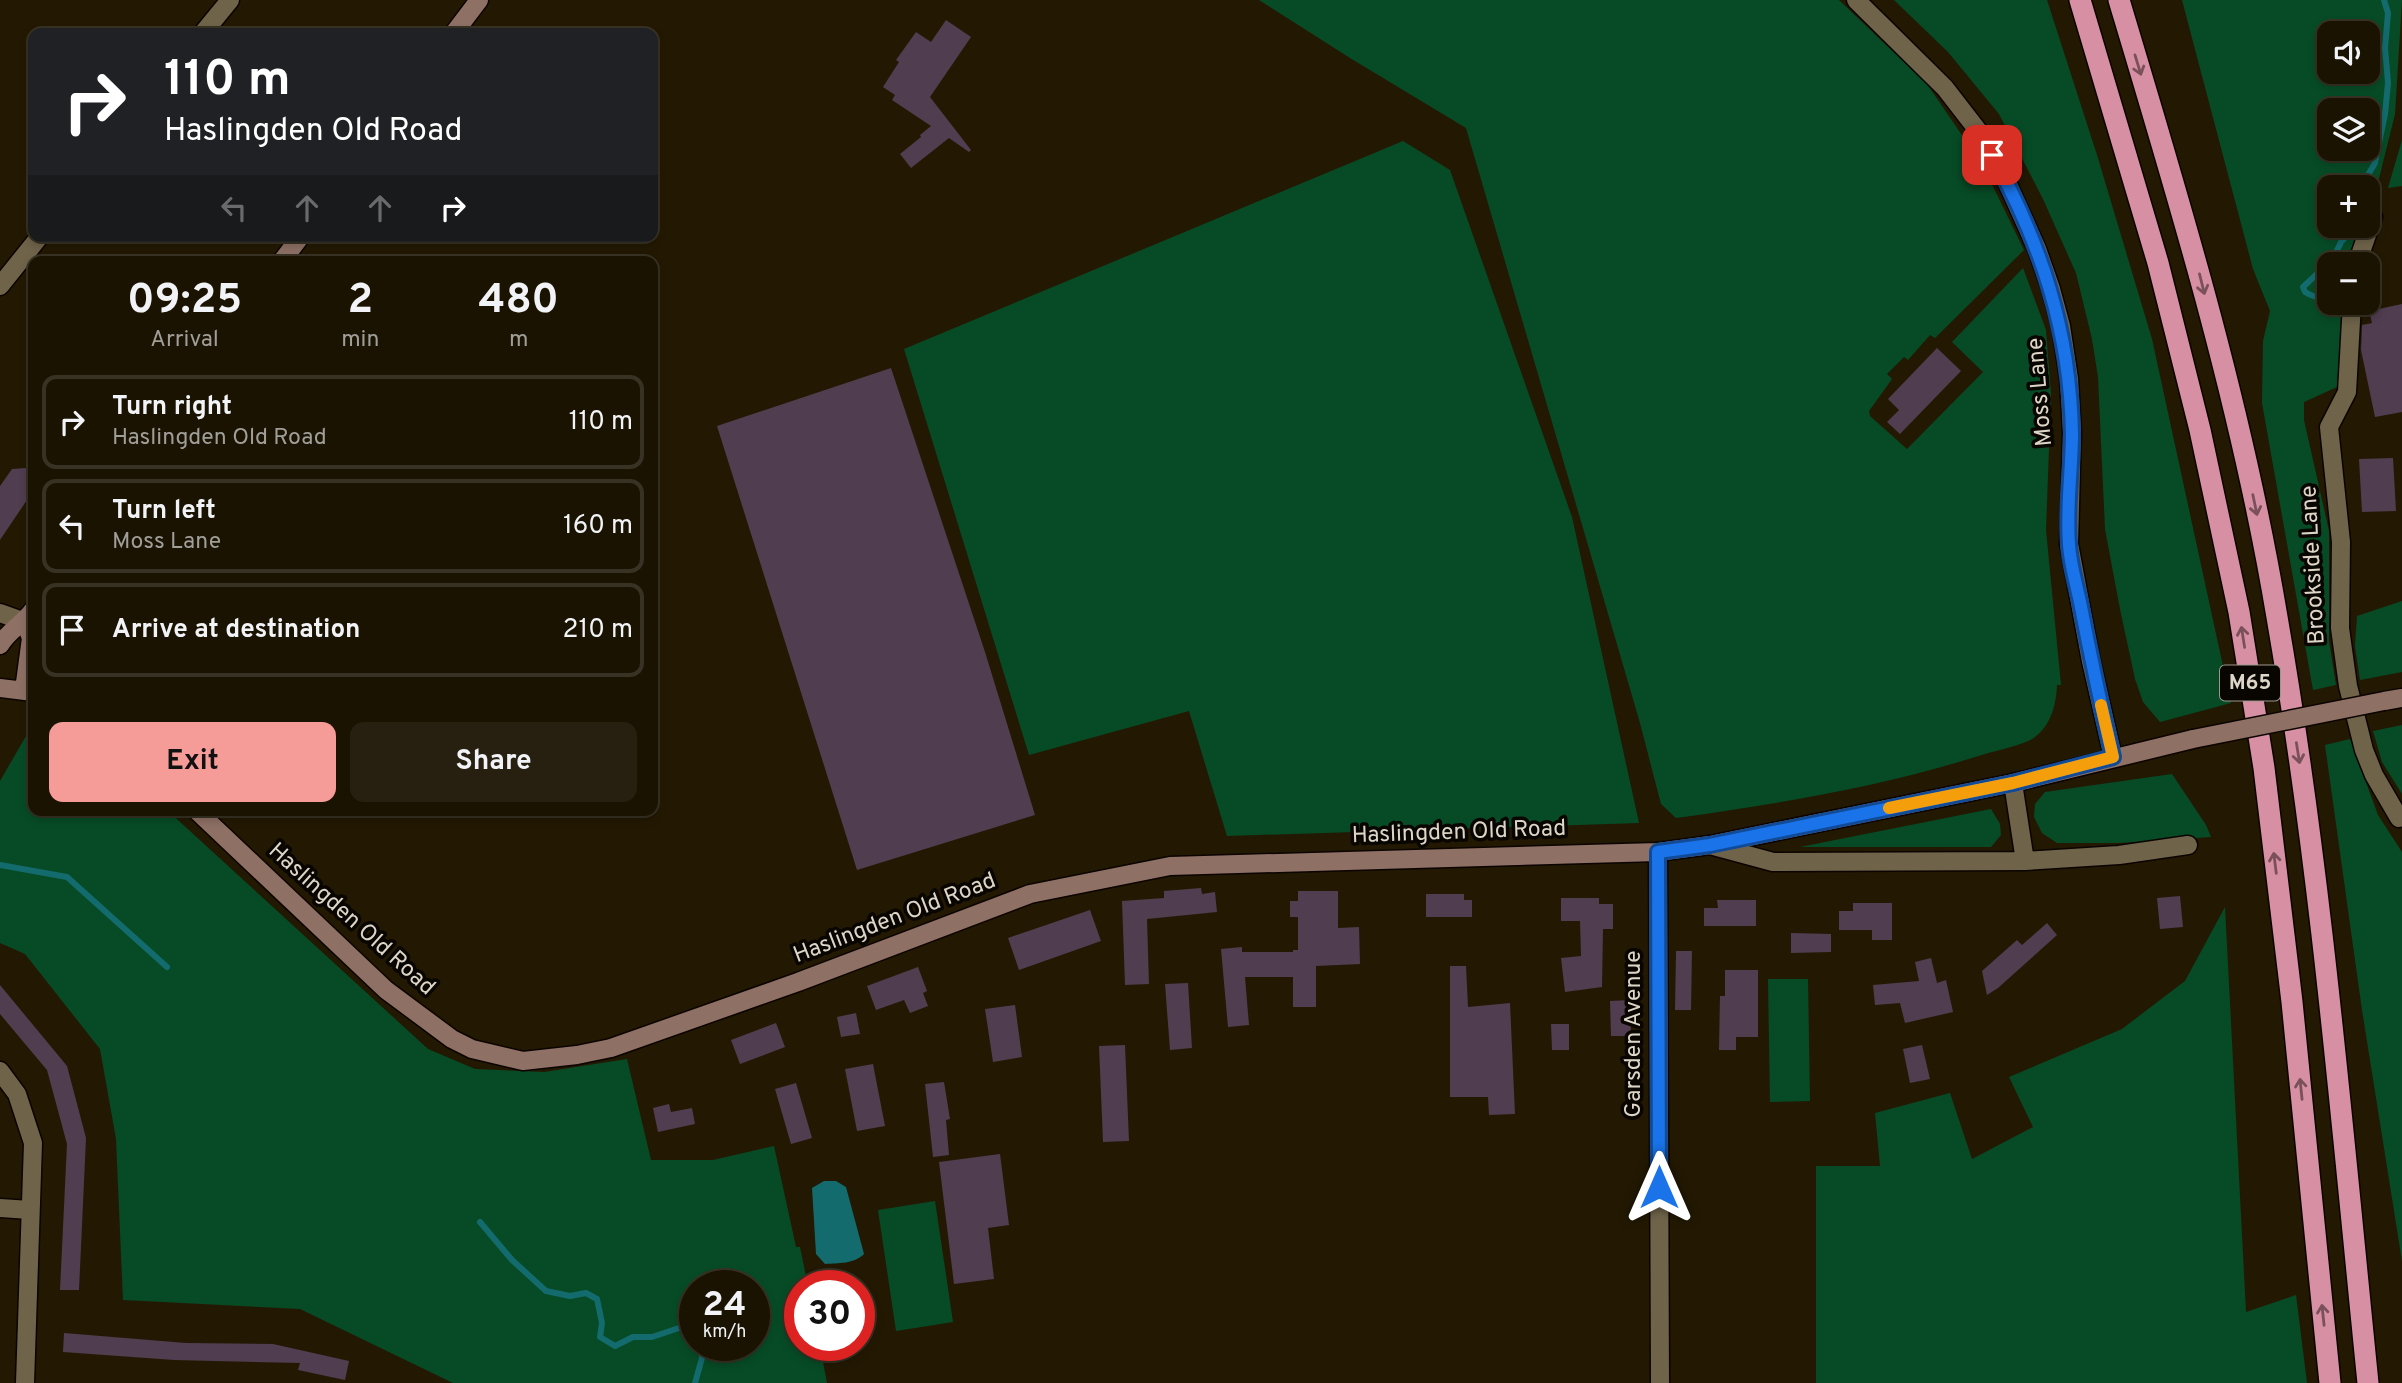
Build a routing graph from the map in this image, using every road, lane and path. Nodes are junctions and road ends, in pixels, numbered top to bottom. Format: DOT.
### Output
graph roads {
  1 [pos="230,0"];
  2 [pos="479,0"];
  3 [pos="1856,0"];
  4 [pos="2080,0"];
  5 [pos="2119,0"];
  6 [pos="207,28"];
  7 [pos="458,28"];
  8 [pos="35,242"];
  9 [pos="0,286"];
  10 [pos="2351,315"];
  11 [pos="0,613"];
  12 [pos="28,616"];
  13 [pos="28,617"];
  14 [pos="0,645"];
  15 [pos="0,688"];
  16 [pos="28,691"];
  17 [pos="2393,699"];
  18 [pos="2113,757"];
  19 [pos="2013,783"];
  20 [pos="202,816"];
  21 [pos="2400,818"];
  22 [pos="1710,845"];
  23 [pos="2188,845"];
  24 [pos="1658,852"];
  25 [pos="2025,861"];
  26 [pos="0,1071"];
  27 [pos="0,1208"];
  28 [pos="30,1210"];
  29 [pos="25,1383"];
  30 [pos="1660,1383"];
  31 [pos="2330,1383"];
  32 [pos="2368,1383"];
  1 -- 6 [label="street"];
  2 -- 7 [label="main road"];
  3 -- 18 [label="street, Moss Lane"];
  31 -- 4 [label="highway, M65, one-way"];
  5 -- 32 [label="highway, M65, one-way"];
  8 -- 9 [label="street"];
  10 -- 21 [label="street, Brookside Lane"];
  11 -- 12 [label="street"];
  13 -- 14 [label="main road"];
  15 -- 16 [label="main road"];
  17 -- 18 [label="main road, Haslingden Old Road, bridge"];
  18 -- 19 [label="main road, Haslingden Old Road"];
  19 -- 22 [label="main road, Haslingden Old Road"];
  19 -- 25 [label="street"];
  20 -- 24 [label="main road, Haslingden Old Road"];
  22 -- 24 [label="main road, Haslingden Old Road"];
  22 -- 25 [label="street, Haslingden Old Road"];
  23 -- 25 [label="street, Haslingden Old Road"];
  24 -- 30 [label="street, Garsden Avenue"];
  26 -- 28 [label="street"];
  27 -- 28 [label="street"];
  28 -- 29 [label="street"];
}
